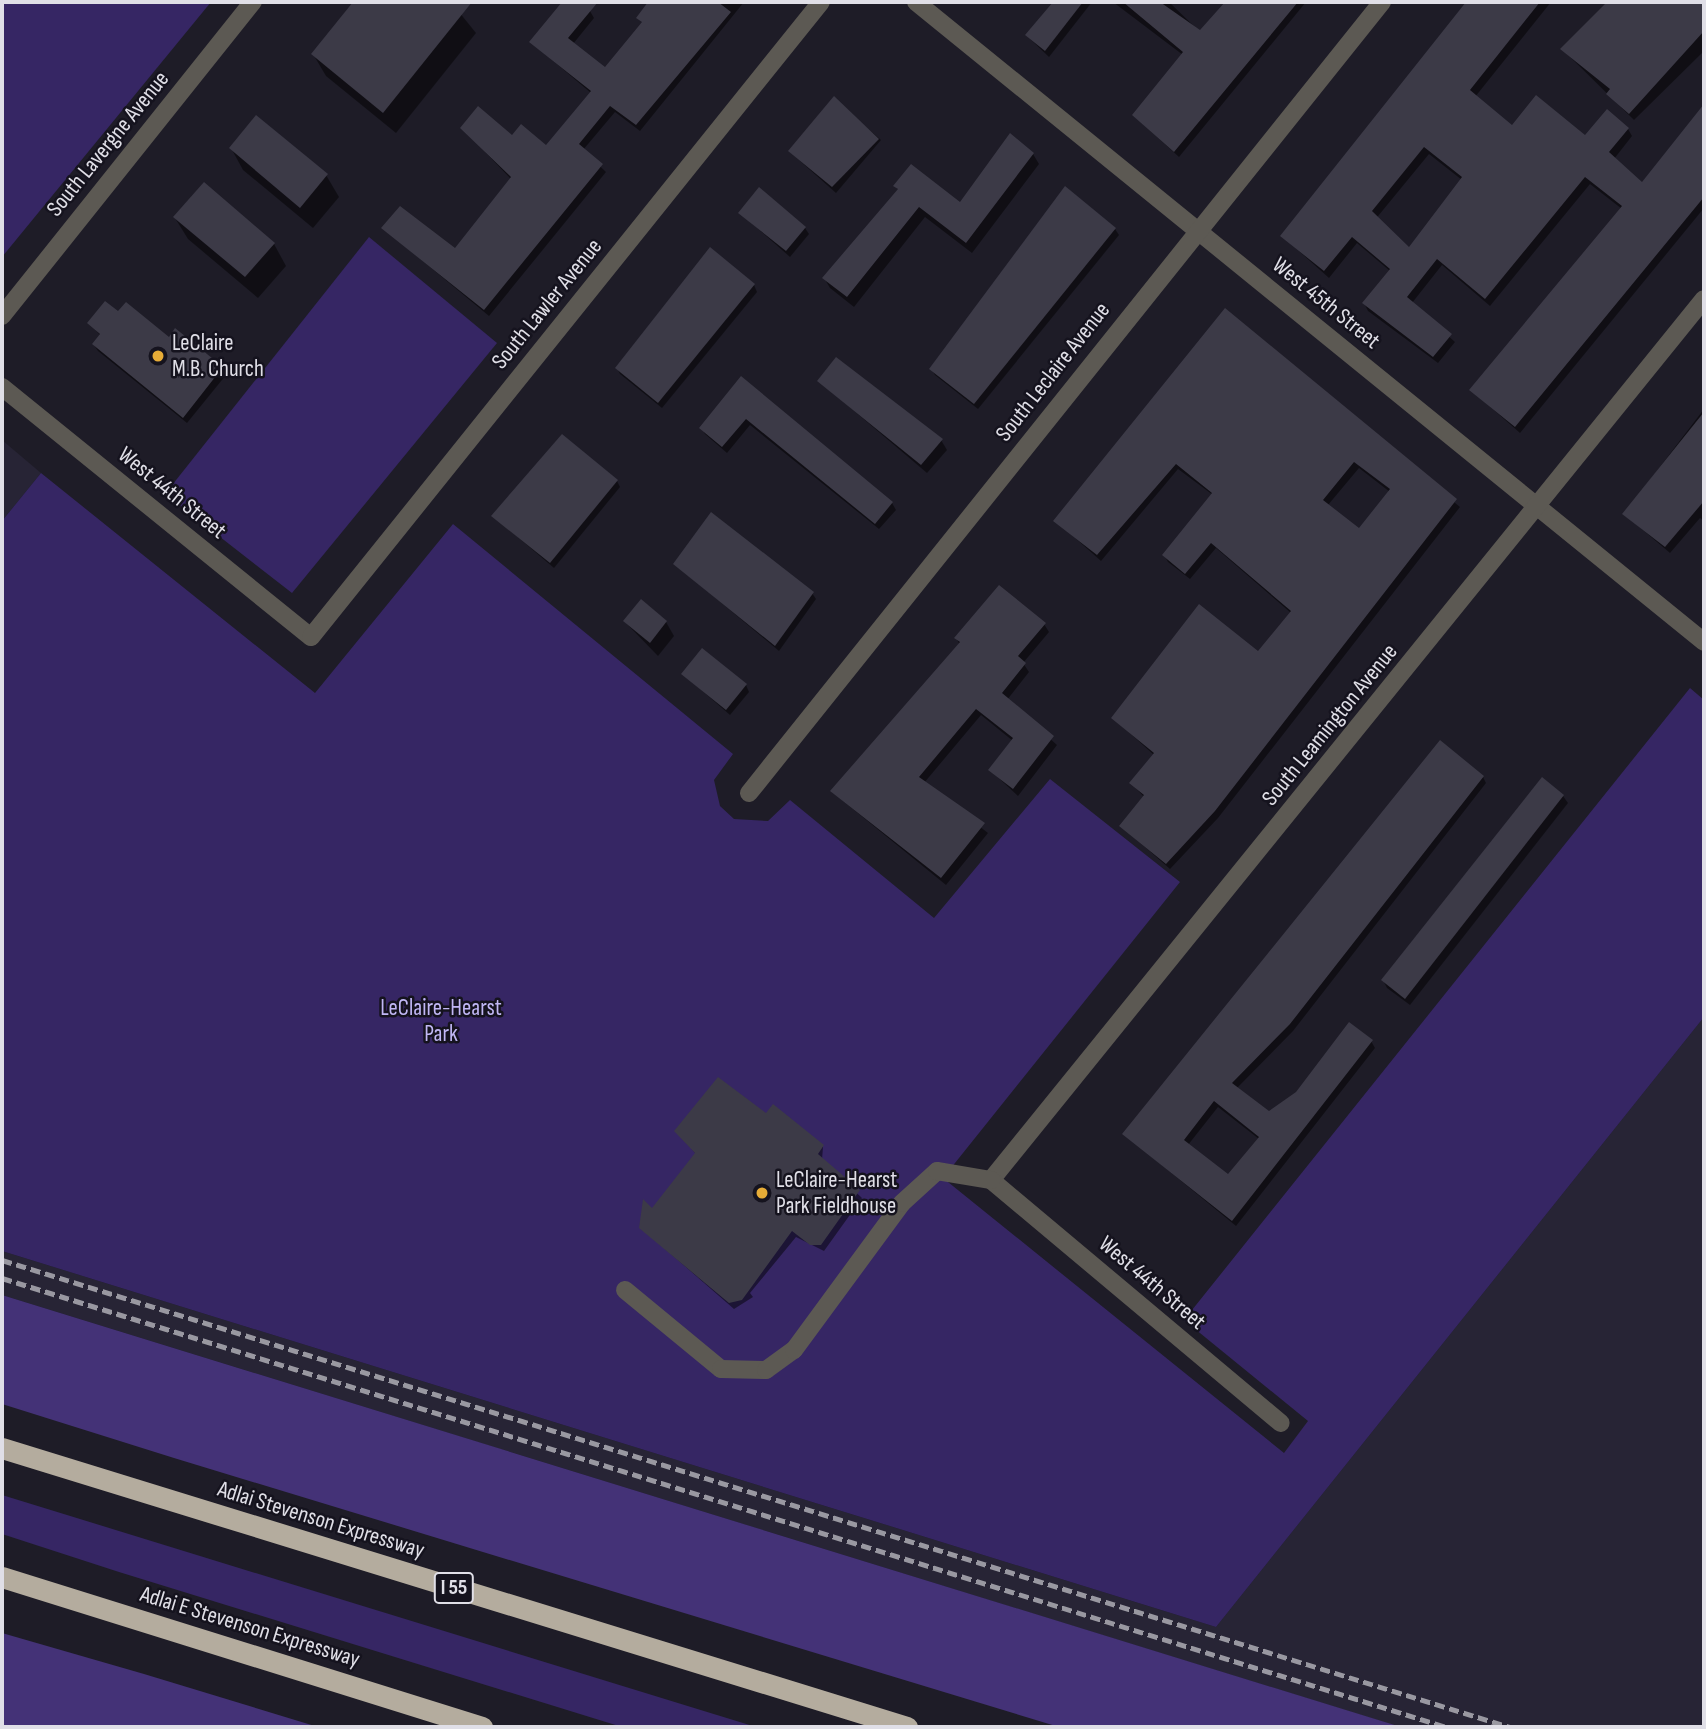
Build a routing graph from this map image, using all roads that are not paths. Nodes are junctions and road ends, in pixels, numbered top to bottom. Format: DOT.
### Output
graph roads {
  1 [pos="253,2"];
  2 [pos="821,2"];
  3 [pos="916,2"];
  4 [pos="1382,2"];
  5 [pos="1197,229"];
  6 [pos="1704,299"];
  7 [pos="2,316"];
  8 [pos="2,387"];
  9 [pos="1536,505"];
  10 [pos="311,637"];
  11 [pos="1704,642"];
  12 [pos="749,793"];
  13 [pos="991,1180"];
  14 [pos="625,1290"];
  15 [pos="1281,1423"];
  16 [pos="2,1448"];
  17 [pos="2,1577"];
  18 [pos="482,1727"];
  19 [pos="907,1727"];
  1 -- 7 [label="street, South Lavergne Avenue"];
  2 -- 10 [label="street, South Lawler Avenue"];
  3 -- 5 [label="street, West 45th Street"];
  4 -- 5 [label="street, South Leclaire Avenue"];
  5 -- 9 [label="street, West 45th Street"];
  5 -- 12 [label="street, South Leclaire Avenue"];
  6 -- 9 [label="street, South Leamington Avenue"];
  8 -- 10 [label="street, West 44th Street"];
  9 -- 11 [label="street, West 45th Street"];
  9 -- 13 [label="street, South Leamington Avenue"];
  13 -- 14 [label="street"];
  13 -- 15 [label="street, West 44th Street"];
  16 -- 19 [label="highway, Adlai Stevenson Expressway / I 55"];
  17 -- 18 [label="highway, Adlai E Stevenson Expressway"];
}
